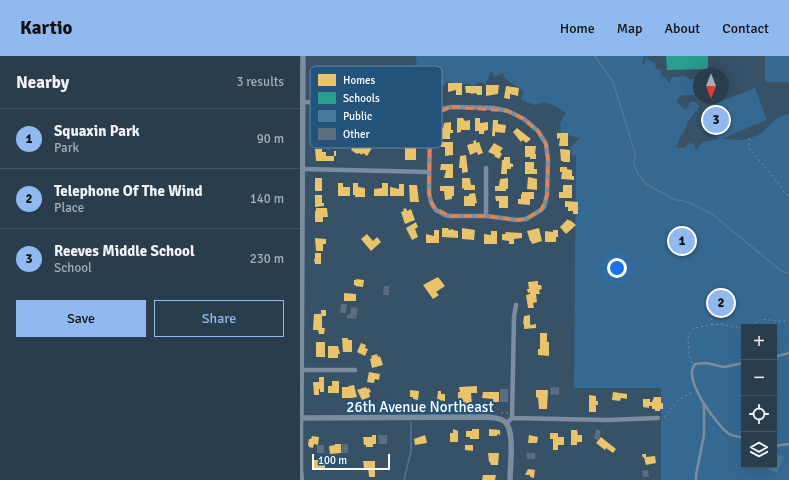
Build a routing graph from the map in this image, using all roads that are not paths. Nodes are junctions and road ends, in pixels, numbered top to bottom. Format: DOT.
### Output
graph roads {
  1 [pos="303,56"];
  2 [pos="303,102"];
  3 [pos="310,102"];
  4 [pos="442,110"];
  5 [pos="429,148"];
  6 [pos="302,156"];
  7 [pos="486,168"];
  8 [pos="303,169"];
  9 [pos="429,172"];
  10 [pos="486,216"];
  11 [pos="301,294"];
  12 [pos="516,305"];
  13 [pos="789,353"];
  14 [pos="777,356"];
  15 [pos="741,363"];
  16 [pos="301,370"];
  17 [pos="355,370"];
  18 [pos="704,404"];
  19 [pos="301,418"];
  20 [pos="512,418"];
  21 [pos="658,418"];
  22 [pos="507,422"];
  23 [pos="741,437"];
  24 [pos="789,444"];
  25 [pos="777,446"];
  26 [pos="302,480"];
  27 [pos="510,480"];
  28 [pos="696,480"];
  1 -- 2 [label="street"];
  2 -- 3 [label="street"];
  2 -- 6 [label="street"];
  4 -- 10 [label="street"];
  5 -- 9 [label="street"];
  6 -- 8 [label="street"];
  7 -- 10 [label="street"];
  8 -- 9 [label="street"];
  8 -- 11 [label="street"];
  9 -- 10 [label="street"];
  11 -- 16 [label="street"];
  12 -- 20 [label="street"];
  13 -- 14 [label="lane"];
  15 -- 18 [label="lane"];
  16 -- 17 [label="street"];
  16 -- 19 [label="street"];
  18 -- 23 [label="lane"];
  18 -- 28 [label="lane"];
  19 -- 22 [label="street, 26th Avenue Northeast"];
  19 -- 26 [label="street"];
  20 -- 21 [label="street, 26th Avenue Northeast"];
  20 -- 22 [label="street, 26th Avenue Northeast"];
  22 -- 27 [label="street"];
  24 -- 25 [label="lane"];
}
